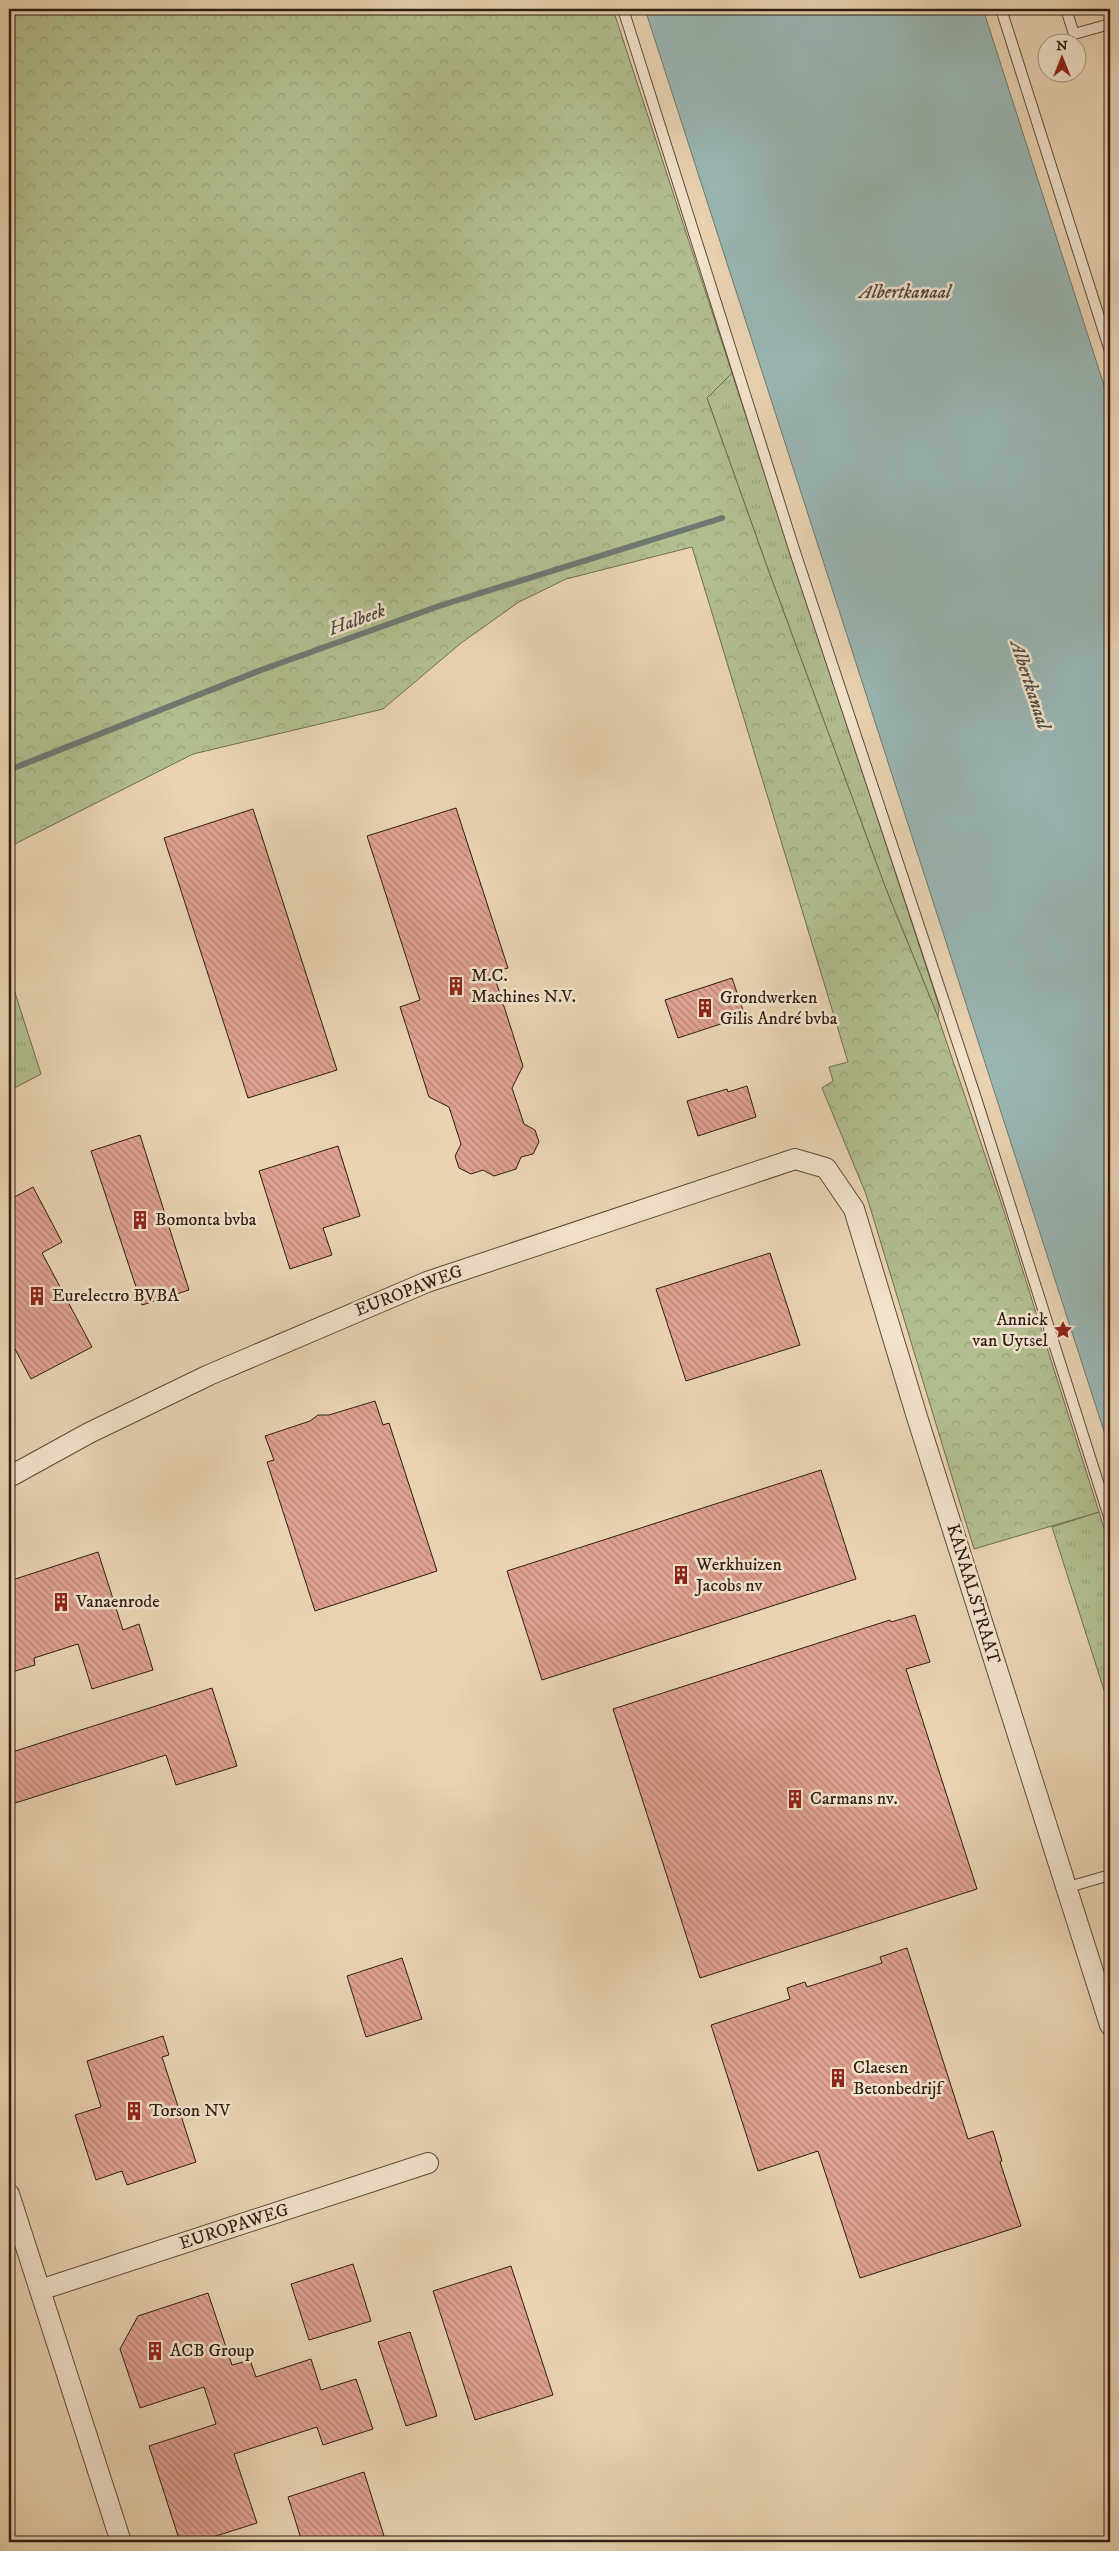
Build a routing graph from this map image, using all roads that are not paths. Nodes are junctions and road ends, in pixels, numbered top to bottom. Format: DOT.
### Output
graph roads {
  1 [pos="623,9"];
  2 [pos="1001,9"];
  3 [pos="1066,9"];
  4 [pos="1110,24"];
  5 [pos="1110,351"];
  6 [pos="826,1168"];
  7 [pos="9,1476"];
  8 [pos="1110,1520"];
  9 [pos="1110,1874"];
  10 [pos="1065,1888"];
  11 [pos="1110,2026"];
  12 [pos="428,2163"];
  13 [pos="9,2194"];
  14 [pos="40,2290"];
  15 [pos="120,2542"];
  1 -- 8 [label="lane"];
  2 -- 5 [label="lane"];
  3 -- 4 [label="lane"];
  6 -- 7 [label="street, EUROPAWEG"];
  6 -- 10 [label="street, KANAALSTRAAT"];
  9 -- 10 [label="lane"];
  10 -- 11 [label="street, KANAALSTRAAT"];
  12 -- 14 [label="street, EUROPAWEG"];
  13 -- 14 [label="street"];
  14 -- 15 [label="street"];
}
